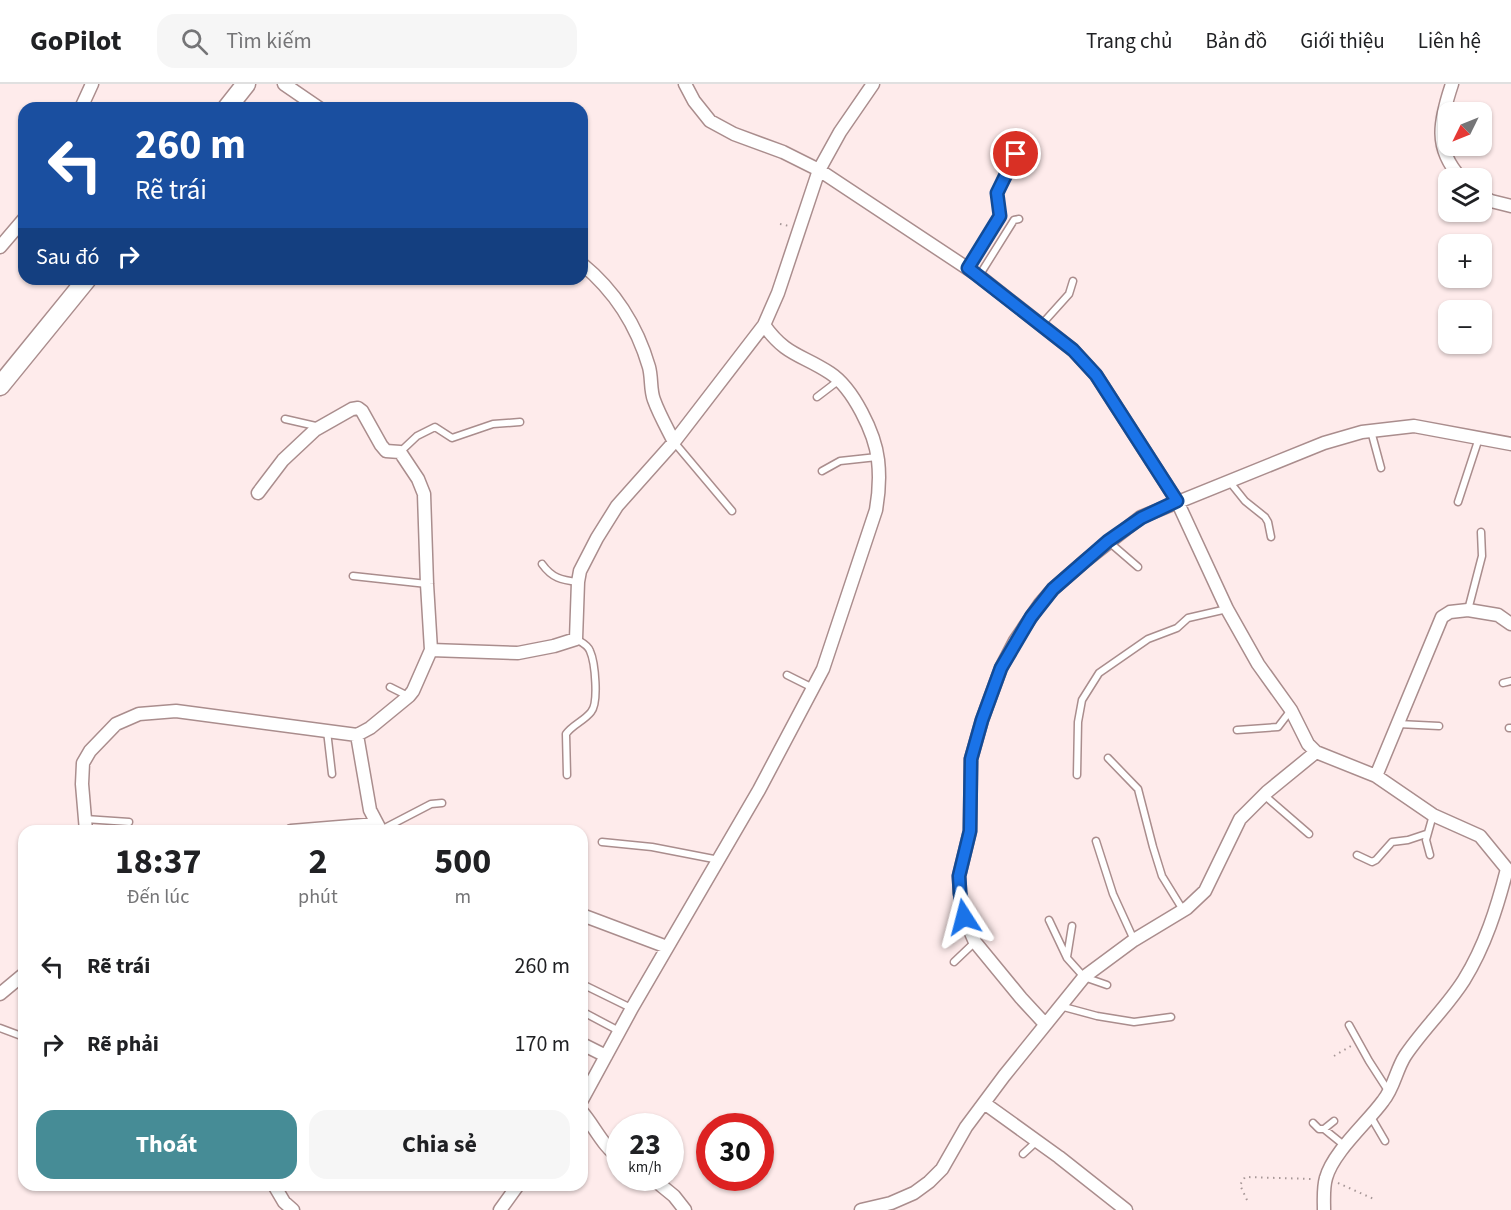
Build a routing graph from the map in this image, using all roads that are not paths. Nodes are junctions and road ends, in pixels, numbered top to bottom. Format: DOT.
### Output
graph roads {
  1 [pos="92,84"];
  2 [pos="246,84"];
  3 [pos="284,84"];
  4 [pos="685,84"];
  5 [pos="873,84"];
  6 [pos="1452,84"];
  7 [pos="84,102"];
  8 [pos="232,102"];
  9 [pos="310,102"];
  10 [pos="1025,137"];
  11 [pos="1451,168"];
  12 [pos="819,170"];
  13 [pos="1492,201"];
  14 [pos="1511,206"];
  15 [pos="1019,219"];
  16 [pos="18,226"];
  17 [pos="0,247"];
  18 [pos="588,270"];
  19 [pos="973,272"];
  20 [pos="1073,281"];
  21 [pos="82,285"];
  22 [pos="1042,324"];
  23 [pos="764,325"];
  24 [pos="838,381"];
  25 [pos="0,386"];
  26 [pos="817,397"];
  27 [pos="285,419"];
  28 [pos="520,422"];
  29 [pos="320,427"];
  30 [pos="1371,431"];
  31 [pos="1479,438"];
  32 [pos="674,442"];
  33 [pos="1511,444"];
  34 [pos="400,452"];
  35 [pos="878,457"];
  36 [pos="1381,468"];
  37 [pos="822,471"];
  38 [pos="1228,481"];
  39 [pos="258,493"];
  40 [pos="1177,501"];
  41 [pos="1458,502"];
  42 [pos="732,511"];
  43 [pos="1481,532"];
  44 [pos="1271,537"];
  45 [pos="1108,541"];
  46 [pos="542,564"];
  47 [pos="1138,567"];
  48 [pos="353,576"];
  49 [pos="578,582"];
  50 [pos="427,584"];
  51 [pos="1227,609"];
  52 [pos="1468,610"];
  53 [pos="1511,624"];
  54 [pos="576,639"];
  55 [pos="431,650"];
  56 [pos="787,675"];
  57 [pos="1511,681"];
  58 [pos="1503,682"];
  59 [pos="390,687"];
  60 [pos="813,688"];
  61 [pos="409,696"];
  62 [pos="1292,710"];
  63 [pos="1398,724"];
  64 [pos="1439,726"];
  65 [pos="1237,730"];
  66 [pos="327,731"];
  67 [pos="357,735"];
  68 [pos="1316,752"];
  69 [pos="1108,758"];
  70 [pos="332,774"];
  71 [pos="567,775"];
  72 [pos="1077,775"];
  73 [pos="1376,776"];
  74 [pos="1264,795"];
  75 [pos="442,803"];
  76 [pos="1433,815"];
  77 [pos="129,822"];
  78 [pos="85,825"];
  79 [pos="378,825"];
  80 [pos="388,825"];
  81 [pos="1309,834"];
  82 [pos="1426,834"];
  83 [pos="1096,841"];
  84 [pos="602,842"];
  85 [pos="1357,855"];
  86 [pos="1430,855"];
  87 [pos="719,861"];
  88 [pos="1508,875"];
  89 [pos="1184,911"];
  90 [pos="588,917"];
  91 [pos="1049,920"];
  92 [pos="1072,926"];
  93 [pos="1134,940"];
  94 [pos="975,942"];
  95 [pos="668,947"];
  96 [pos="1067,958"];
  97 [pos="954,962"];
  98 [pos="1084,977"];
  99 [pos="18,979"];
  100 [pos="1107,985"];
  101 [pos="588,987"];
  102 [pos="0,994"];
  103 [pos="1060,1006"];
  104 [pos="632,1008"];
  105 [pos="588,1015"];
  106 [pos="1171,1017"];
  107 [pos="1045,1024"];
  108 [pos="1349,1025"];
  109 [pos="0,1028"];
  110 [pos="620,1031"];
  111 [pos="18,1035"];
  112 [pos="588,1047"];
  113 [pos="606,1056"];
  114 [pos="588,1089"];
  115 [pos="1389,1092"];
  116 [pos="984,1103"];
  117 [pos="1371,1116"];
  118 [pos="588,1120"];
  119 [pos="1334,1121"];
  120 [pos="1313,1123"];
  121 [pos="1324,1129"];
  122 [pos="1037,1141"];
  123 [pos="1385,1141"];
  124 [pos="606,1147"];
  125 [pos="1345,1147"];
  126 [pos="1023,1154"];
  127 [pos="277,1191"];
  128 [pos="514,1191"];
  129 [pos="668,1191"];
  130 [pos="894,1207"];
  131 [pos="285,1208"];
  132 [pos="500,1210"];
  133 [pos="685,1210"];
  134 [pos="861,1210"];
  135 [pos="1126,1210"];
  136 [pos="1324,1210"];
  1 -- 7 [label="street"];
  2 -- 8 [label="main road"];
  3 -- 9 [label="street"];
  4 -- 12 [label="street"];
  5 -- 12 [label="street"];
  6 -- 11 [label="street"];
  10 -- 19 [label="lane"];
  12 -- 19 [label="street"];
  12 -- 23 [label="street"];
  13 -- 14 [label="street"];
  15 -- 19 [label="lane"];
  16 -- 17 [label="street"];
  18 -- 32 [label="street"];
  19 -- 22 [label="street"];
  20 -- 22 [label="lane"];
  21 -- 25 [label="main road"];
  22 -- 40 [label="street"];
  23 -- 24 [label="street"];
  23 -- 32 [label="street"];
  24 -- 26 [label="lane"];
  24 -- 35 [label="street"];
  27 -- 29 [label="lane"];
  28 -- 34 [label="lane"];
  29 -- 34 [label="street"];
  29 -- 39 [label="street"];
  30 -- 31 [label="street"];
  30 -- 36 [label="lane"];
  30 -- 38 [label="street"];
  31 -- 33 [label="street"];
  31 -- 41 [label="lane"];
  32 -- 42 [label="lane"];
  32 -- 49 [label="street"];
  34 -- 50 [label="street"];
  35 -- 37 [label="lane"];
  35 -- 60 [label="street"];
  38 -- 40 [label="street"];
  38 -- 44 [label="lane"];
  40 -- 45 [label="street"];
  40 -- 51 [label="street"];
  43 -- 52 [label="lane"];
  45 -- 47 [label="lane"];
  45 -- 94 [label="street"];
  46 -- 49 [label="lane"];
  48 -- 50 [label="lane"];
  49 -- 54 [label="street"];
  50 -- 55 [label="street"];
  51 -- 62 [label="street"];
  51 -- 72 [label="lane"];
  52 -- 53 [label="street"];
  52 -- 63 [label="street"];
  54 -- 55 [label="street"];
  54 -- 71 [label="lane"];
  55 -- 61 [label="street"];
  56 -- 60 [label="lane"];
  57 -- 58 [label="lane"];
  59 -- 61 [label="lane"];
  60 -- 87 [label="street"];
  61 -- 67 [label="street"];
  62 -- 65 [label="lane"];
  62 -- 68 [label="street"];
  63 -- 64 [label="lane"];
  63 -- 73 [label="street"];
  66 -- 67 [label="street"];
  66 -- 70 [label="lane"];
  66 -- 78 [label="street"];
  67 -- 79 [label="street"];
  68 -- 73 [label="street"];
  68 -- 74 [label="street"];
  69 -- 89 [label="lane"];
  73 -- 76 [label="street"];
  74 -- 81 [label="lane"];
  74 -- 89 [label="street"];
  75 -- 80 [label="lane"];
  76 -- 82 [label="lane"];
  76 -- 88 [label="street"];
  77 -- 78 [label="lane"];
  82 -- 85 [label="lane"];
  82 -- 86 [label="lane"];
  83 -- 93 [label="lane"];
  84 -- 87 [label="lane"];
  87 -- 95 [label="street"];
  88 -- 115 [label="street"];
  89 -- 93 [label="street"];
  90 -- 95 [label="street"];
  91 -- 96 [label="lane"];
  92 -- 96 [label="lane"];
  93 -- 98 [label="street"];
  94 -- 97 [label="lane"];
  94 -- 107 [label="street"];
  95 -- 104 [label="street"];
  96 -- 98 [label="lane"];
  98 -- 100 [label="lane"];
  98 -- 103 [label="street"];
  99 -- 102 [label="street"];
  101 -- 104 [label="lane"];
  103 -- 106 [label="lane"];
  103 -- 107 [label="street"];
  104 -- 110 [label="street"];
  105 -- 110 [label="lane"];
  107 -- 116 [label="street"];
  108 -- 115 [label="lane"];
  109 -- 111 [label="lane"];
  110 -- 113 [label="street"];
  112 -- 113 [label="street"];
  113 -- 114 [label="street"];
  115 -- 117 [label="street"];
  116 -- 122 [label="street"];
  116 -- 130 [label="street"];
  117 -- 123 [label="lane"];
  117 -- 125 [label="street"];
  118 -- 124 [label="street"];
  119 -- 121 [label="lane"];
  120 -- 121 [label="lane"];
  121 -- 125 [label="lane"];
  122 -- 126 [label="lane"];
  122 -- 135 [label="street"];
  125 -- 136 [label="street"];
  127 -- 131 [label="street"];
  128 -- 132 [label="street"];
  129 -- 133 [label="street"];
  130 -- 134 [label="street"];
}
